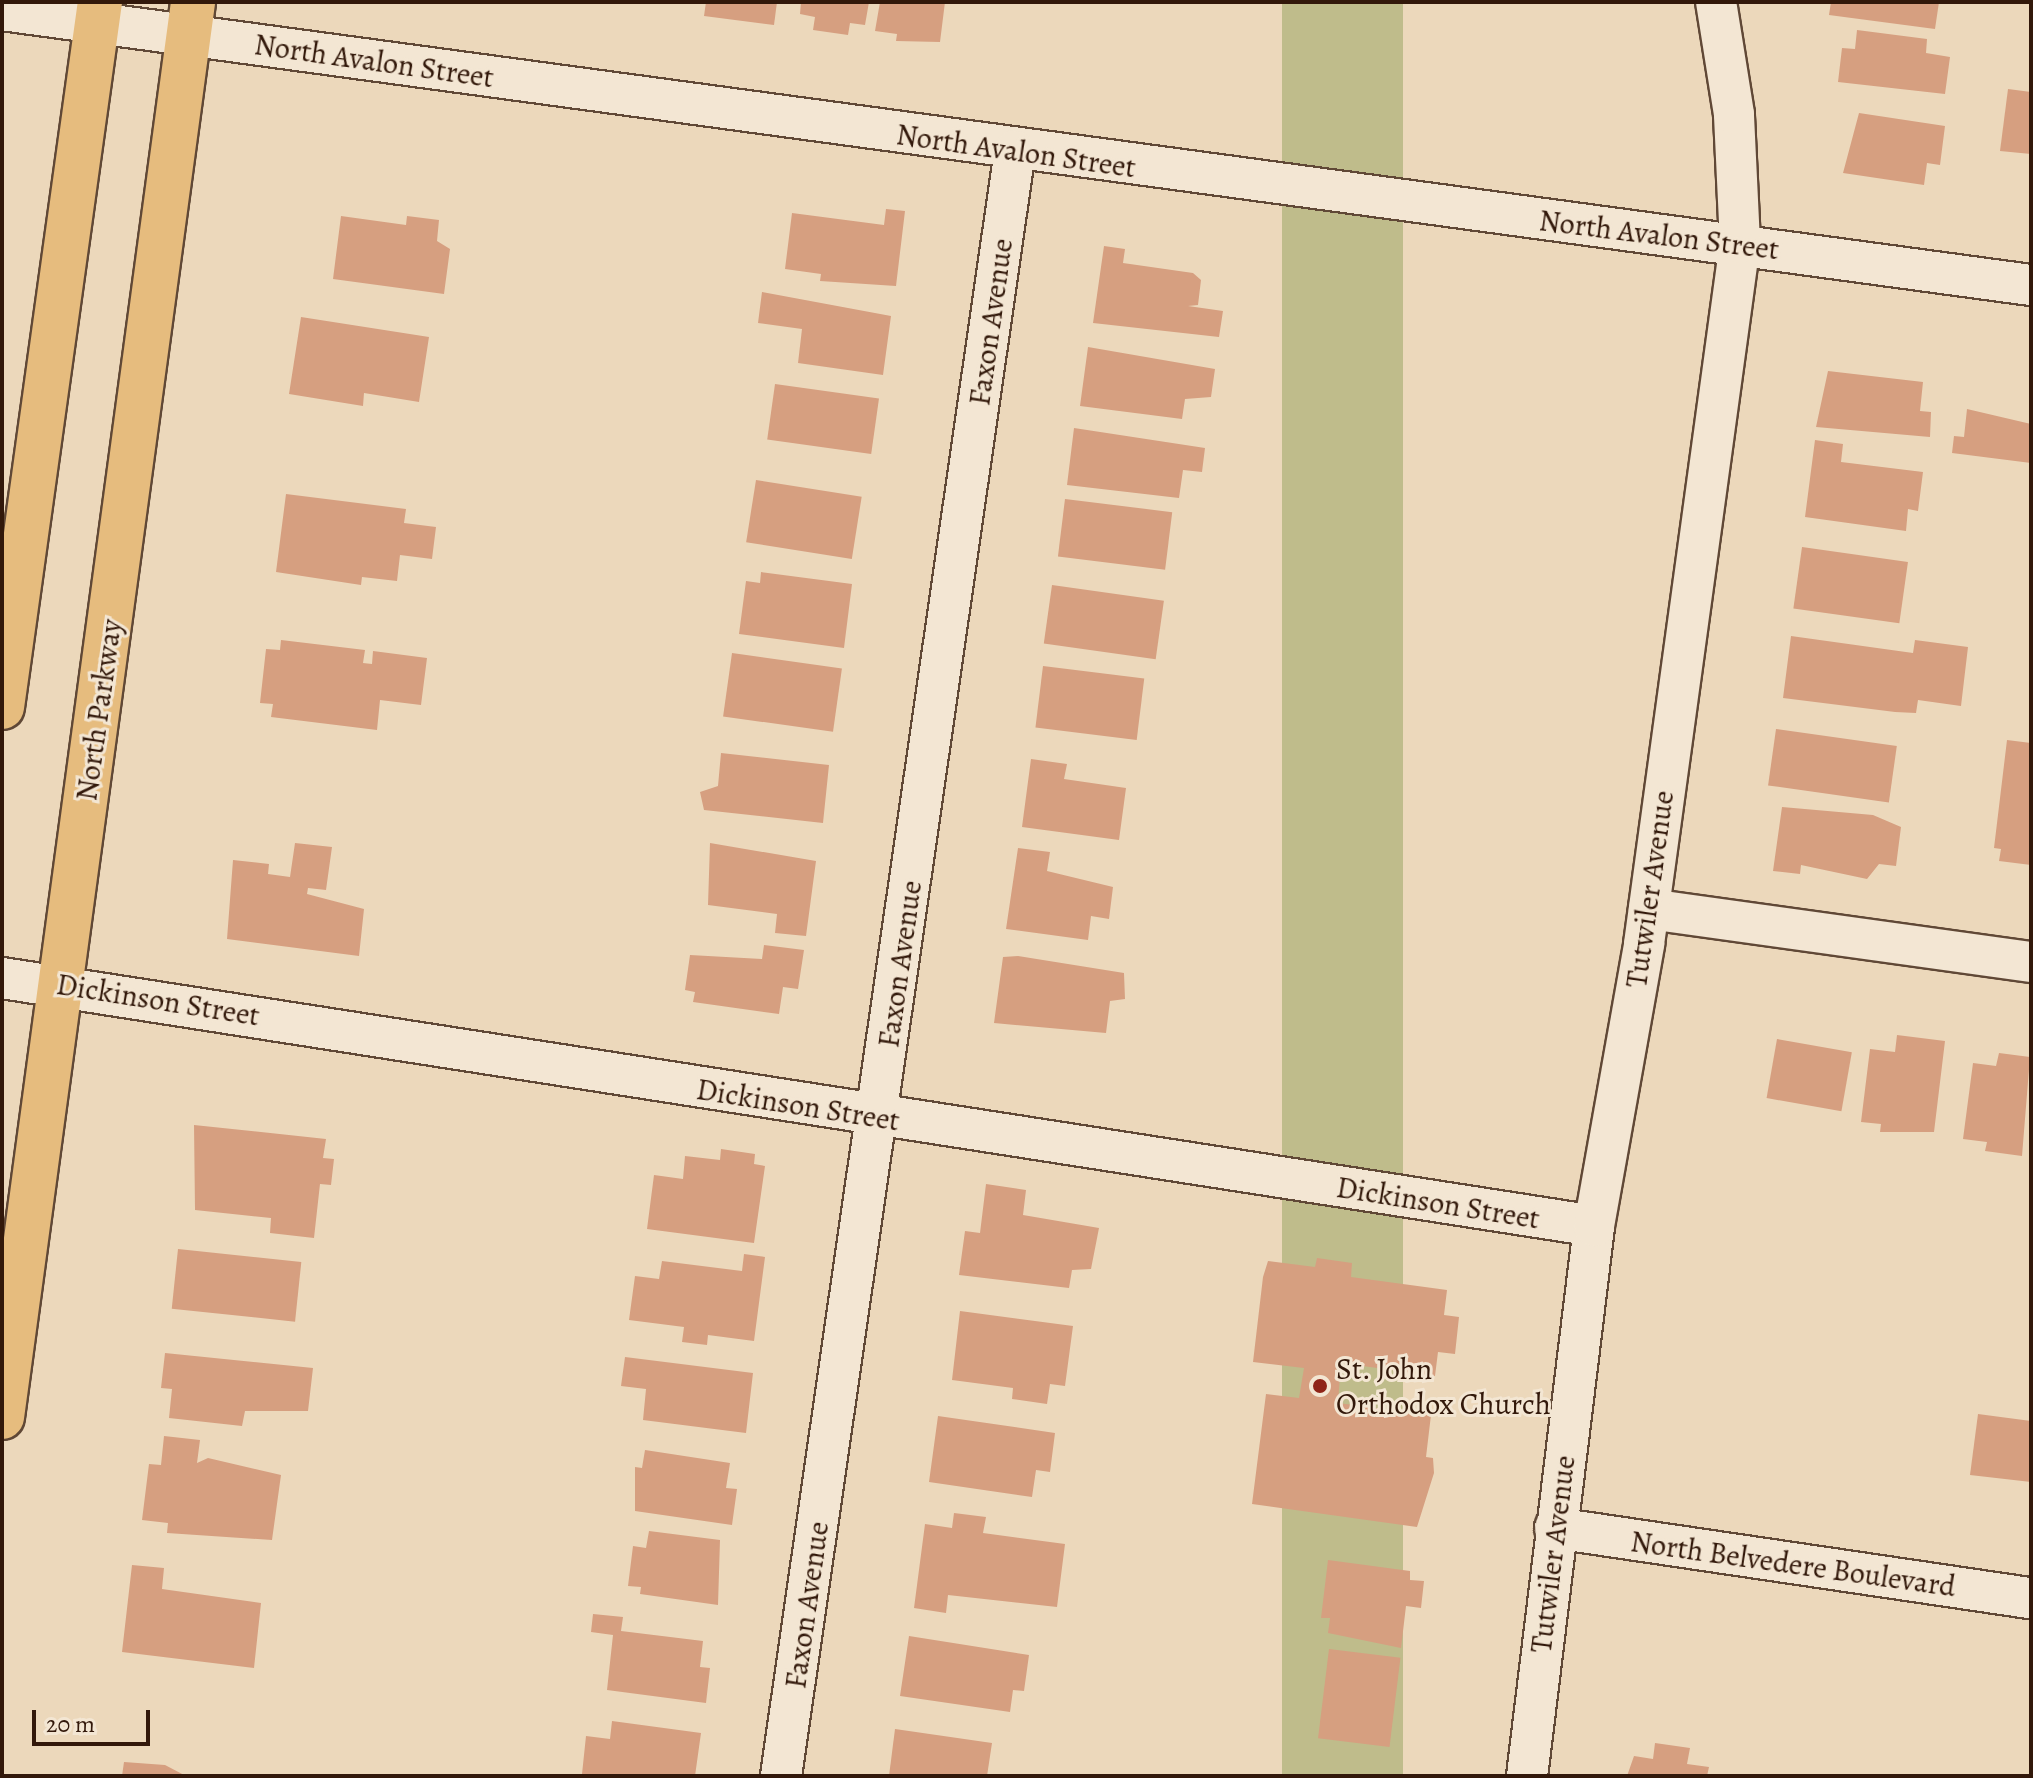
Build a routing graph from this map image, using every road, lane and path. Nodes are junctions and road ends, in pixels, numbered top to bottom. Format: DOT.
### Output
graph roads {
  1 [pos="1716,2"];
  2 [pos="2,10"];
  3 [pos="98,12"];
  4 [pos="191,18"];
  5 [pos="1015,151"];
  6 [pos="1740,243"];
  7 [pos="2031,285"];
  8 [pos="2,707"];
  9 [pos="1649,909"];
  10 [pos="2031,962"];
  11 [pos="2,978"];
  12 [pos="63,984"];
  13 [pos="878,1118"];
  14 [pos="1594,1226"];
  15 [pos="2,1417"];
  16 [pos="1555,1528"];
  17 [pos="2031,1598"];
  18 [pos="781,1776"];
  19 [pos="1527,1776"];
  1 -- 6 [label="street, Tutwiler Avenue"];
  2 -- 3 [label="street, North Avalon Street"];
  3 -- 4 [label="street, North Avalon Street"];
  3 -- 8 [label="main road"];
  4 -- 5 [label="street, North Avalon Street"];
  4 -- 12 [label="main road, North Parkway"];
  5 -- 6 [label="street, North Avalon Street"];
  5 -- 13 [label="street, Faxon Avenue"];
  6 -- 7 [label="street, North Avalon Street"];
  6 -- 9 [label="street, Tutwiler Avenue"];
  9 -- 10 [label="street"];
  9 -- 14 [label="street, Tutwiler Avenue"];
  11 -- 12 [label="street, Dickinson Street"];
  12 -- 13 [label="street, Dickinson Street"];
  12 -- 15 [label="main road, North Parkway"];
  13 -- 14 [label="street, Dickinson Street"];
  13 -- 18 [label="street, Faxon Avenue"];
  14 -- 16 [label="street, Tutwiler Avenue"];
  16 -- 17 [label="street, North Belvedere Boulevard"];
  16 -- 19 [label="street, Tutwiler Avenue"];
}
